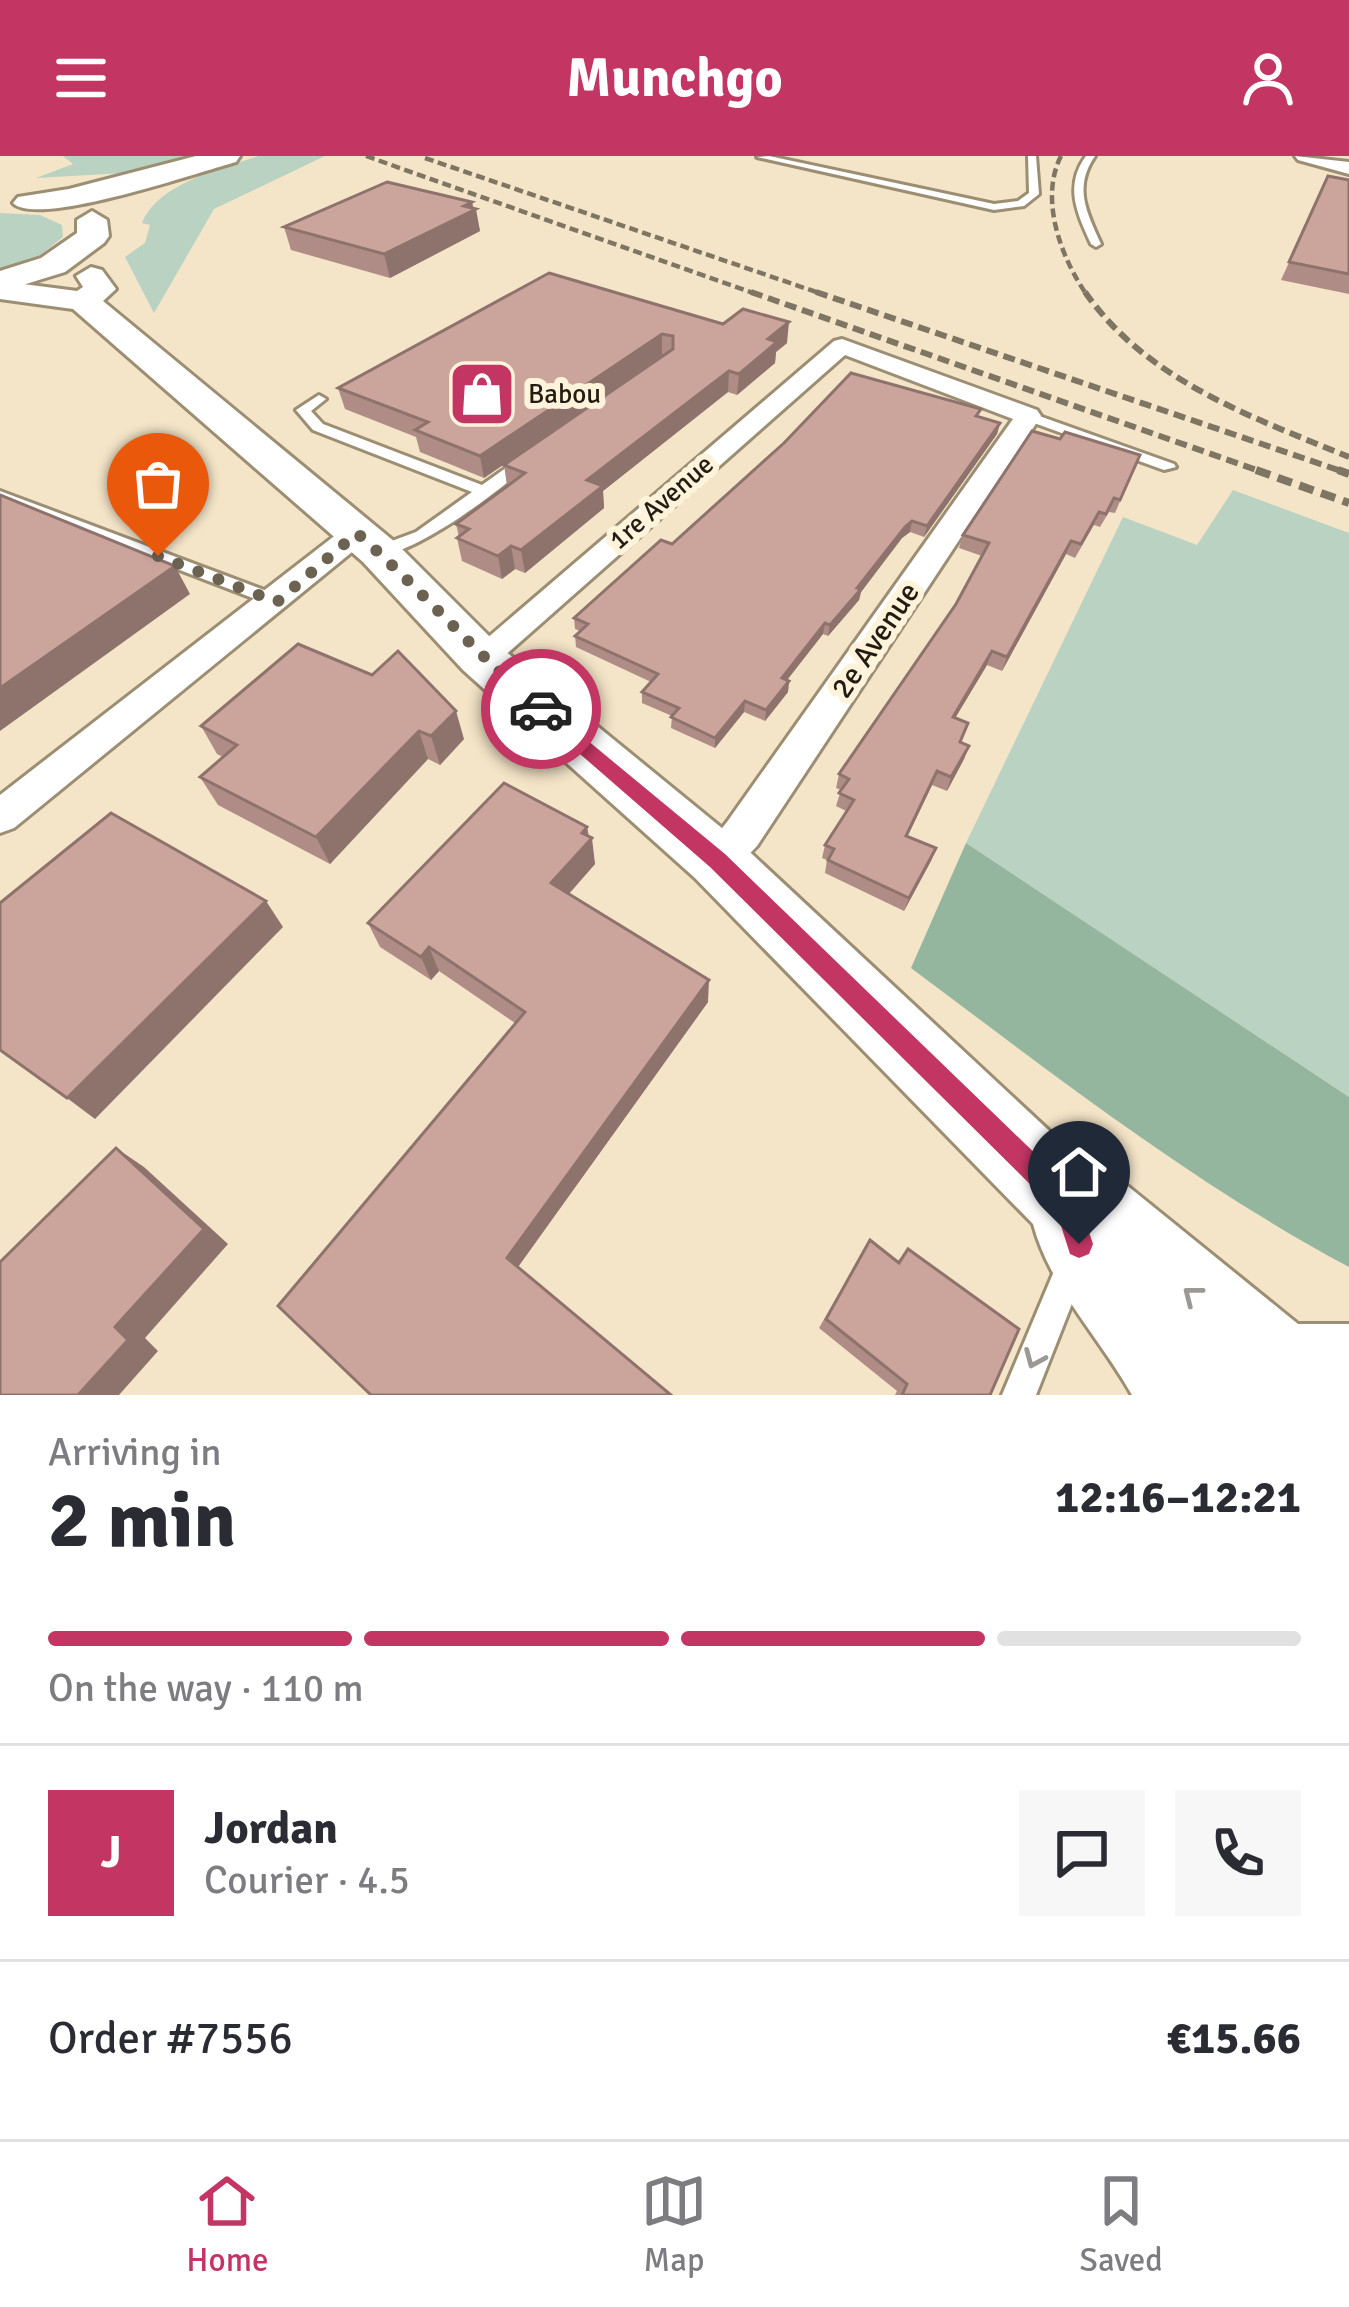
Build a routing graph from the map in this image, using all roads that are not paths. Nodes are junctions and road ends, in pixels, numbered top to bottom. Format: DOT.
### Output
graph roads {
  1 [pos="1032,156"];
  2 [pos="1091,156"];
  3 [pos="1305,156"];
  4 [pos="761,157"];
  5 [pos="219,159"];
  6 [pos="1349,168"];
  7 [pos="14,204"];
  8 [pos="92,220"];
  9 [pos="1096,244"];
  10 [pos="71,256"];
  11 [pos="0,286"];
  12 [pos="83,302"];
  13 [pos="319,399"];
  14 [pos="1028,416"];
  15 [pos="538,453"];
  16 [pos="1169,467"];
  17 [pos="483,491"];
  18 [pos="0,496"];
  19 [pos="368,543"];
  20 [pos="277,602"];
  21 [pos="481,658"];
  22 [pos="0,817"];
  23 [pos="717,860"];
  24 [pos="1073,1223"];
  25 [pos="1294,1377"];
  26 [pos="1019,1395"];
  27 [pos="1181,1395"];
  1 -- 4 [label="lane"];
  2 -- 9 [label="lane"];
  3 -- 6 [label="street"];
  5 -- 7 [label="main road"];
  5 -- 8 [label="main road"];
  7 -- 8 [label="main road"];
  8 -- 10 [label="main road"];
  10 -- 11 [label="main road"];
  10 -- 12 [label="main road"];
  11 -- 12 [label="main road"];
  12 -- 19 [label="main road"];
  13 -- 17 [label="lane"];
  14 -- 16 [label="lane"];
  14 -- 21 [label="street, 1re Avenue"];
  14 -- 23 [label="street, 2e Avenue"];
  15 -- 17 [label="lane"];
  17 -- 19 [label="lane"];
  18 -- 20 [label="lane"];
  19 -- 20 [label="street"];
  19 -- 21 [label="main road"];
  20 -- 22 [label="street"];
  21 -- 23 [label="main road"];
  23 -- 24 [label="main road"];
  25 -- 24 [label="main road, one-way"];
  24 -- 26 [label="lane, one-way"];
  24 -- 27 [label="main road"];
}
